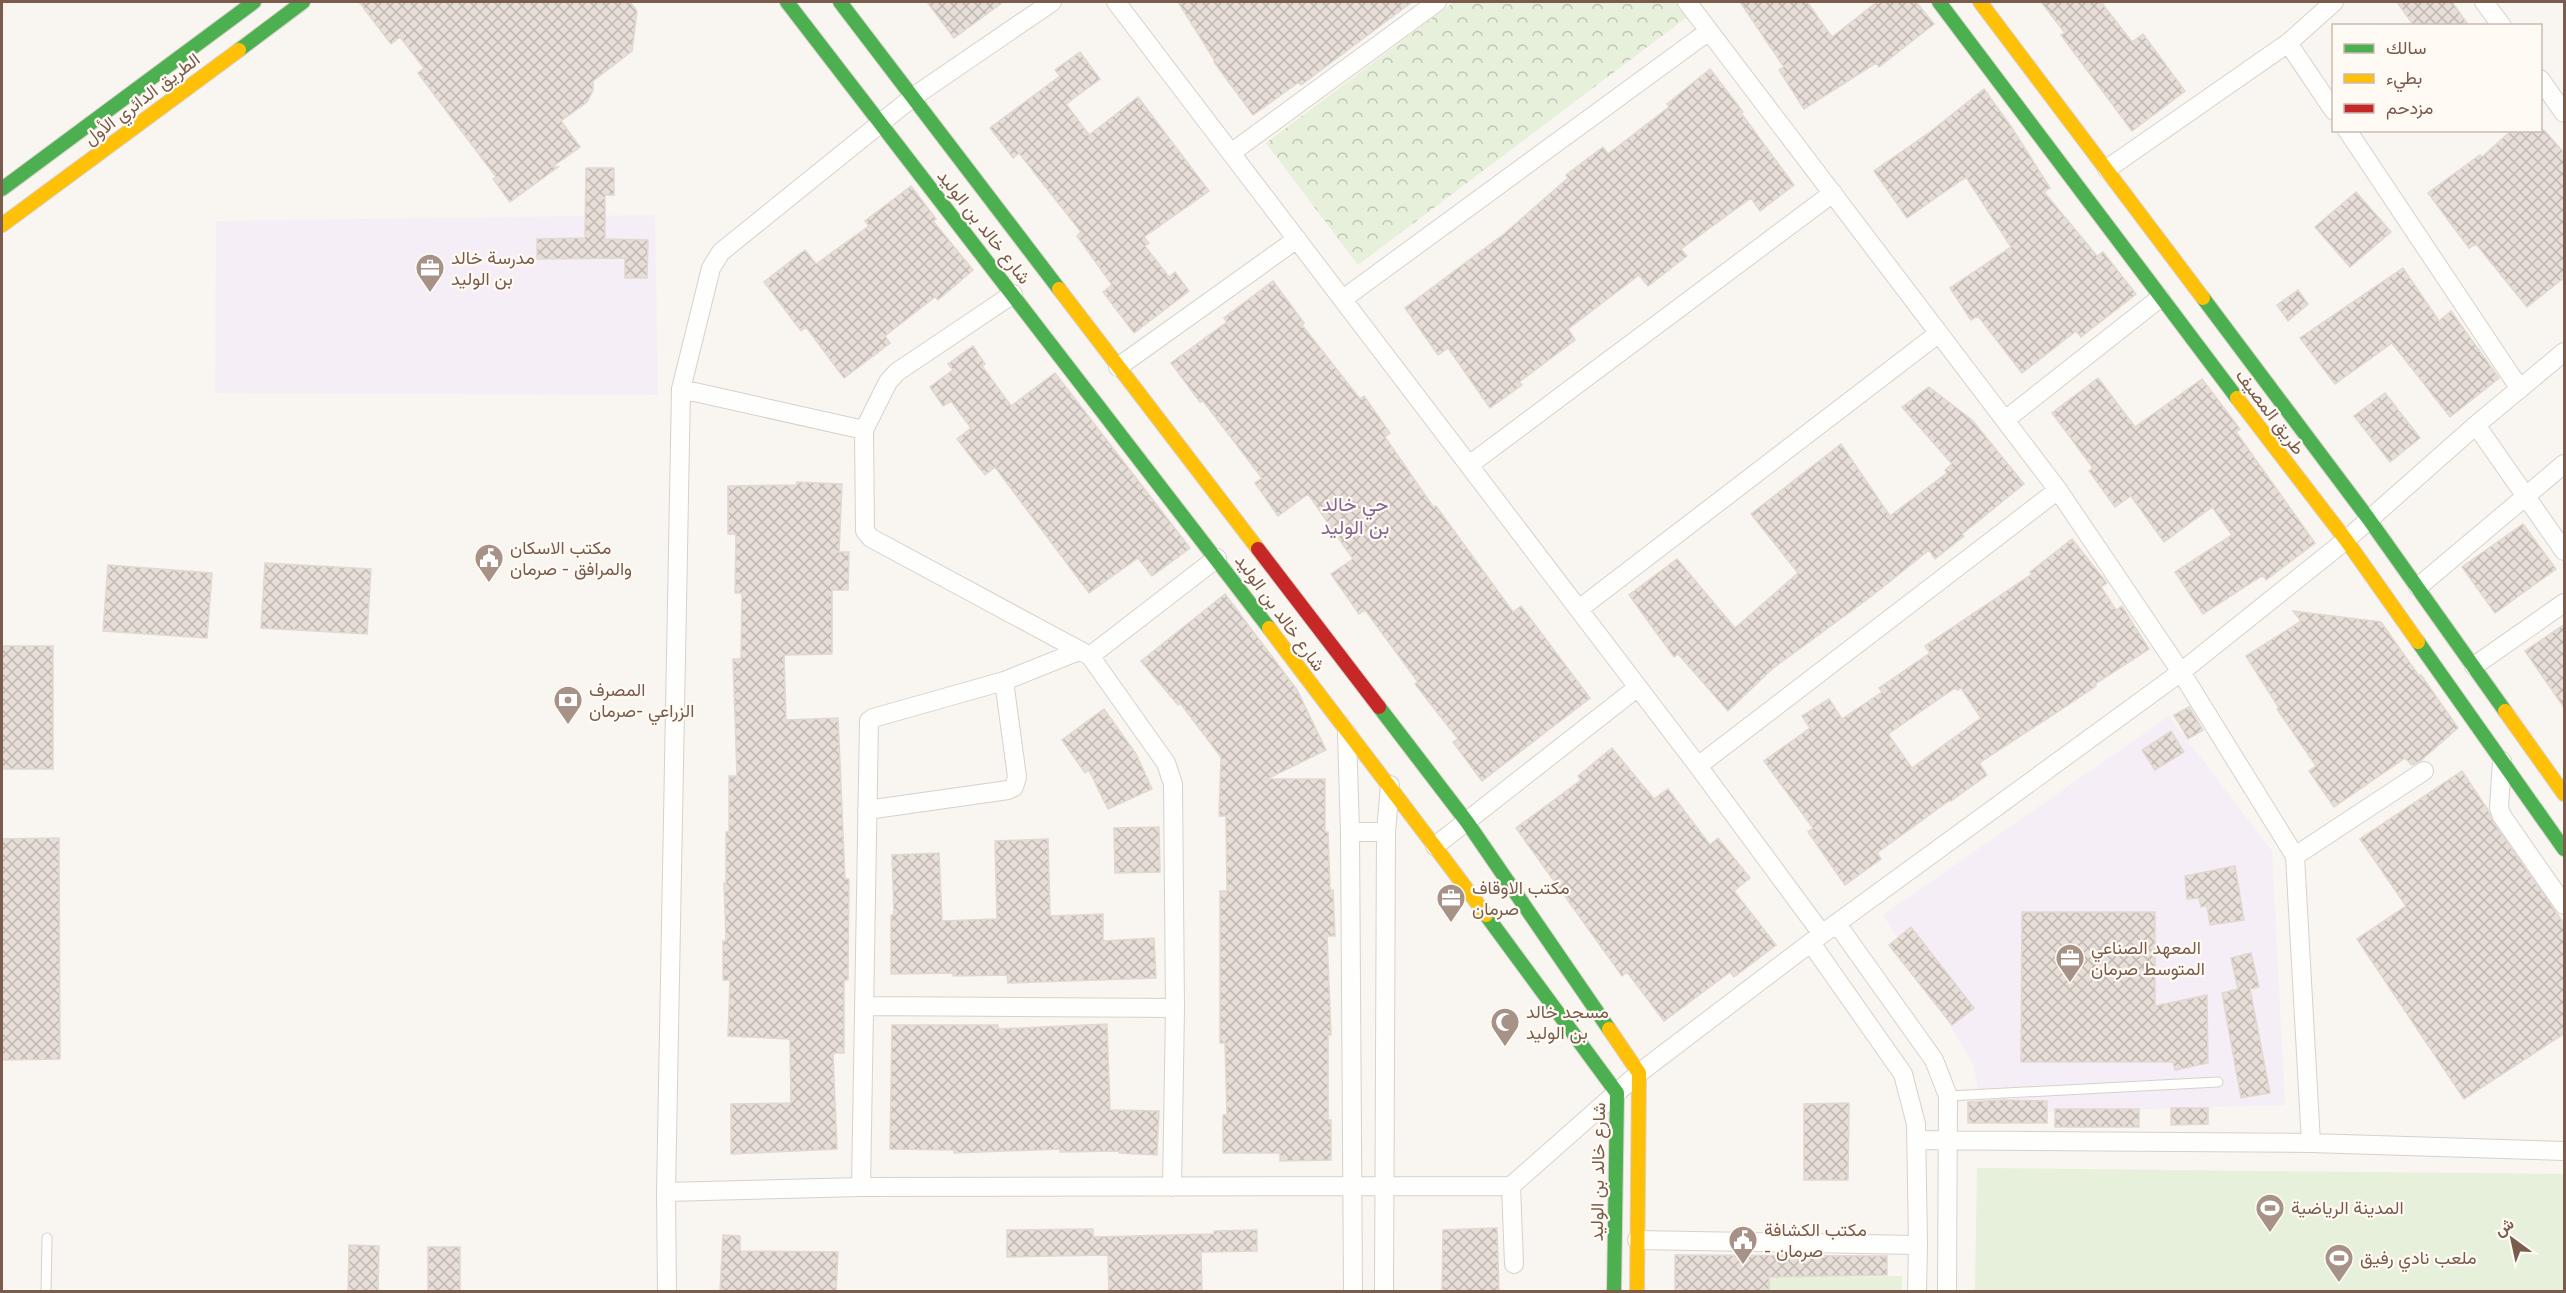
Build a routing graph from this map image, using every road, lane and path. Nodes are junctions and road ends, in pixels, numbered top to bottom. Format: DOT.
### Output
graph roads {
  1 [pos="254,2"];
  2 [pos="303,2"];
  3 [pos="787,2"];
  4 [pos="840,2"];
  5 [pos="1052,2"];
  6 [pos="1116,2"];
  7 [pos="1437,2"];
  8 [pos="1687,2"];
  9 [pos="1939,2"];
  10 [pos="1980,2"];
  11 [pos="2334,2"];
  12 [pos="2484,2"];
  13 [pos="2500,24"];
  14 [pos="1709,31"];
  15 [pos="2288,43"];
  16 [pos="2542,80"];
  17 [pos="913,97"];
  18 [pos="2332,108"];
  19 [pos="2565,113"];
  20 [pos="881,123"];
  21 [pos="2348,132"];
  22 [pos="1231,153"];
  23 [pos="2106,170"];
  24 [pos="2,188"];
  25 [pos="28,188"];
  26 [pos="1833,193"];
  27 [pos="2,225"];
  28 [pos="1297,239"];
  29 [pos="1014,294"];
  30 [pos="2160,298"];
  31 [pos="1343,300"];
  32 [pos="1939,333"];
  33 [pos="2565,352"];
  34 [pos="1118,367"];
  35 [pos="681,389"];
  36 [pos="2520,389"];
  37 [pos="2005,420"];
  38 [pos="2476,425"];
  39 [pos="864,430"];
  40 [pos="2565,464"];
  41 [pos="1469,465"];
  42 [pos="2058,490"];
  43 [pos="2526,496"];
  44 [pos="2368,518"];
  45 [pos="2346,540"];
  46 [pos="2565,551"];
  47 [pos="1218,558"];
  48 [pos="2418,587"];
  49 [pos="2565,603"];
  50 [pos="1579,609"];
  51 [pos="1085,654"];
  52 [pos="2474,666"];
  53 [pos="2181,672"];
  54 [pos="1004,681"];
  55 [pos="1638,687"];
  56 [pos="1347,733"];
  57 [pos="2502,761"];
  58 [pos="1698,766"];
  59 [pos="2424,771"];
  60 [pos="1390,785"];
  61 [pos="2562,786"];
  62 [pos="867,810"];
  63 [pos="1467,822"];
  64 [pos="1350,832"];
  65 [pos="1386,832"];
  66 [pos="1435,846"];
  67 [pos="2565,849"];
  68 [pos="2295,856"];
  69 [pos="2565,905"];
  70 [pos="1823,934"];
  71 [pos="864,1006"];
  72 [pos="1175,1008"];
  73 [pos="1639,1073"];
  74 [pos="2218,1083"];
  75 [pos="1617,1093"];
  76 [pos="1948,1096"];
  77 [pos="1916,1140"];
  78 [pos="1949,1141"];
  79 [pos="2311,1143"];
  80 [pos="2565,1151"];
  81 [pos="1353,1186"];
  82 [pos="1384,1186"];
  83 [pos="1511,1186"];
  84 [pos="861,1187"];
  85 [pos="1172,1187"];
  86 [pos="666,1192"];
  87 [pos="47,1238"];
  88 [pos="1637,1240"];
  89 [pos="1918,1245"];
  90 [pos="1514,1264"];
  91 [pos="46,1292"];
  92 [pos="667,1292"];
  93 [pos="1353,1292"];
  94 [pos="1384,1292"];
  95 [pos="1614,1292"];
  96 [pos="1637,1292"];
  97 [pos="1917,1292"];
  98 [pos="1947,1292"];
  1 -- 25 [label="street, الطريق الدائري الأول"];
  2 -- 25 [label="street, الطريق الدائري الأول"];
  3 -- 20 [label="street, شارع خالد بن الوليد"];
  4 -- 17 [label="street, شارع خالد بن الوليد"];
  5 -- 17 [label="street"];
  6 -- 22 [label="street"];
  7 -- 22 [label="street"];
  8 -- 14 [label="street"];
  9 -- 30 [label="street, طريق المصيف"];
  10 -- 23 [label="street, طريق المصيف"];
  11 -- 15 [label="street"];
  12 -- 13 [label="street"];
  14 -- 26 [label="street"];
  14 -- 31 [label="street"];
  15 -- 18 [label="street"];
  15 -- 23 [label="street"];
  16 -- 19 [label="street"];
  17 -- 20 [label="street"];
  17 -- 34 [label="street, شارع خالد بن الوليد"];
  20 -- 29 [label="street, شارع خالد بن الوليد"];
  20 -- 35 [label="street"];
  21 -- 36 [label="street"];
  22 -- 28 [label="street"];
  23 -- 44 [label="street, طريق المصيف"];
  24 -- 25 [label="street, الطريق الدائري الأول"];
  25 -- 27 [label="street, الطريق الدائري الأول"];
  26 -- 32 [label="street"];
  26 -- 41 [label="street"];
  28 -- 31 [label="street"];
  28 -- 34 [label="street"];
  29 -- 39 [label="street"];
  29 -- 47 [label="street, شارع خالد بن الوليد"];
  30 -- 37 [label="street"];
  30 -- 45 [label="street, طريق المصيف"];
  31 -- 41 [label="street"];
  32 -- 37 [label="street"];
  32 -- 50 [label="street"];
  33 -- 36 [label="street"];
  34 -- 63 [label="street, شارع خالد بن الوليد"];
  35 -- 39 [label="street"];
  35 -- 86 [label="street"];
  36 -- 38 [label="street"];
  37 -- 42 [label="street"];
  38 -- 43 [label="street"];
  38 -- 44 [label="street"];
  39 -- 51 [label="street"];
  40 -- 43 [label="street"];
  41 -- 50 [label="street"];
  42 -- 53 [label="street"];
  42 -- 58 [label="street"];
  43 -- 46 [label="street"];
  43 -- 48 [label="street"];
  44 -- 45 [label="street"];
  44 -- 48 [label="street, طريق المصيف"];
  45 -- 53 [label="street"];
  45 -- 57 [label="street, طريق المصيف"];
  47 -- 51 [label="street"];
  47 -- 56 [label="street, شارع خالد بن الوليد"];
  48 -- 52 [label="street, طريق المصيف"];
  49 -- 52 [label="street"];
  50 -- 55 [label="street"];
  51 -- 54 [label="street"];
  51 -- 72 [label="street"];
  52 -- 61 [label="street, طريق المصيف"];
  53 -- 68 [label="street"];
  53 -- 70 [label="street"];
  54 -- 62 [label="street"];
  54 -- 62 [label="street"];
  55 -- 58 [label="street"];
  55 -- 63 [label="street"];
  56 -- 60 [label="street, شارع خالد بن الوليد"];
  56 -- 64 [label="street"];
  57 -- 67 [label="street, طريق المصيف"];
  57 -- 69 [label="street"];
  58 -- 70 [label="street"];
  59 -- 68 [label="street"];
  60 -- 65 [label="street"];
  60 -- 66 [label="street, شارع خالد بن الوليد"];
  62 -- 71 [label="street"];
  63 -- 66 [label="street"];
  63 -- 73 [label="street, شارع خالد بن الوليد"];
  64 -- 65 [label="street"];
  64 -- 81 [label="street"];
  65 -- 82 [label="street"];
  66 -- 75 [label="street, شارع خالد بن الوليد"];
  68 -- 79 [label="street"];
  70 -- 73 [label="street"];
  70 -- 76 [label="street"];
  70 -- 77 [label="street"];
  71 -- 72 [label="street"];
  71 -- 84 [label="street"];
  72 -- 85 [label="street"];
  73 -- 75 [label="street"];
  73 -- 88 [label="street"];
  74 -- 76 [label="lane"];
  75 -- 83 [label="street"];
  75 -- 95 [label="street, شارع خالد بن الوليد"];
  76 -- 78 [label="street"];
  77 -- 78 [label="street"];
  77 -- 89 [label="street"];
  78 -- 79 [label="street"];
  78 -- 98 [label="street"];
  79 -- 80 [label="street"];
  81 -- 82 [label="street"];
  81 -- 85 [label="street"];
  81 -- 93 [label="street"];
  82 -- 83 [label="street"];
  82 -- 94 [label="street"];
  83 -- 90 [label="street"];
  84 -- 85 [label="street"];
  84 -- 86 [label="street"];
  86 -- 92 [label="street"];
  87 -- 91 [label="lane"];
  88 -- 89 [label="street"];
  88 -- 96 [label="street"];
  89 -- 97 [label="street"];
}
